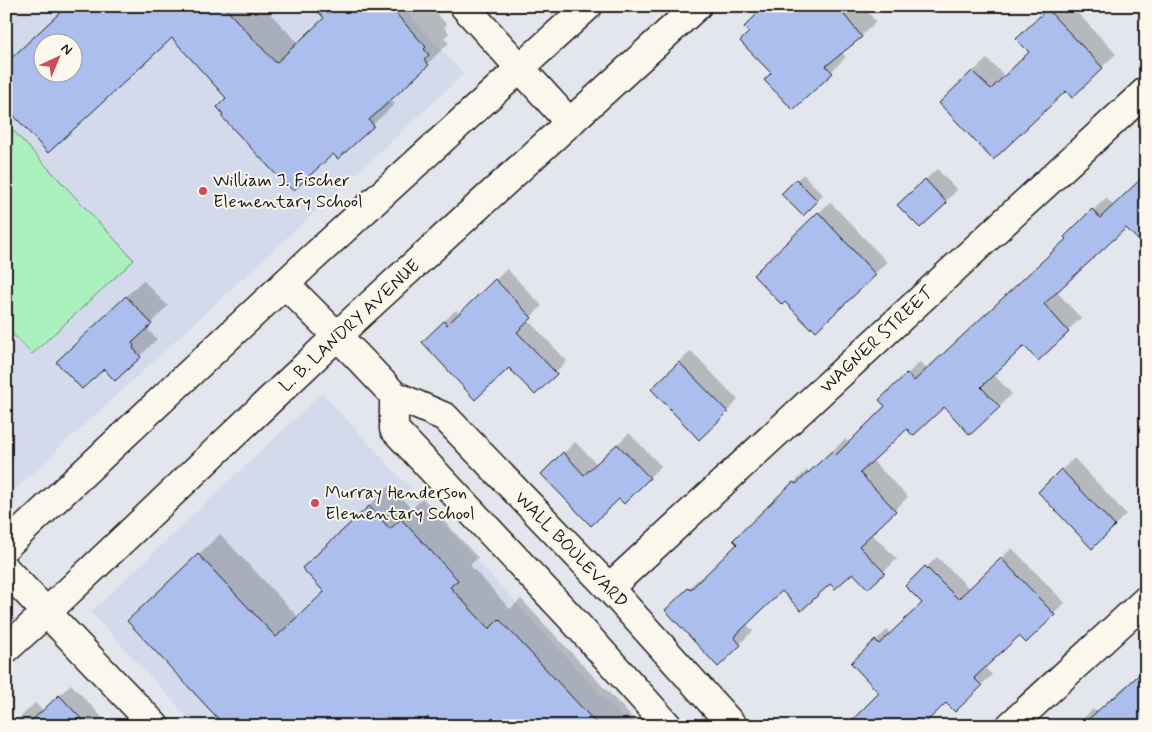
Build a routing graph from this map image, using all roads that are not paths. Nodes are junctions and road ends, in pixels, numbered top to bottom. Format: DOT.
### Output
graph roads {
  1 [pos="464,6"];
  2 [pos="588,6"];
  3 [pos="697,6"];
  4 [pos="520,67"];
  5 [pos="1146,91"];
  6 [pos="570,123"];
  7 [pos="285,284"];
  8 [pos="337,336"];
  9 [pos="394,396"];
  10 [pos="6,546"];
  11 [pos="6,570"];
  12 [pos="609,588"];
  13 [pos="1146,600"];
  14 [pos="47,612"];
  15 [pos="6,649"];
  16 [pos="155,726"];
  17 [pos="668,726"];
  18 [pos="733,726"];
  19 [pos="1010,726"];
  1 -- 4 [label="street"];
  2 -- 4 [label="street"];
  3 -- 6 [label="street, L. B. LANDRY AVENUE"];
  4 -- 6 [label="street"];
  4 -- 7 [label="street"];
  5 -- 12 [label="street, WAGNER STREET"];
  6 -- 8 [label="street, L. B. LANDRY AVENUE"];
  7 -- 8 [label="street, WALL BOULEVARD"];
  7 -- 10 [label="street"];
  8 -- 9 [label="street, WALL BOULEVARD"];
  8 -- 14 [label="street, L. B. LANDRY AVENUE"];
  9 -- 12 [label="street, WALL BOULEVARD"];
  9 -- 17 [label="street"];
  11 -- 14 [label="street"];
  12 -- 18 [label="street, WALL BOULEVARD"];
  13 -- 19 [label="street"];
  14 -- 15 [label="street, L. B. LANDRY AVENUE"];
  14 -- 16 [label="street"];
}
